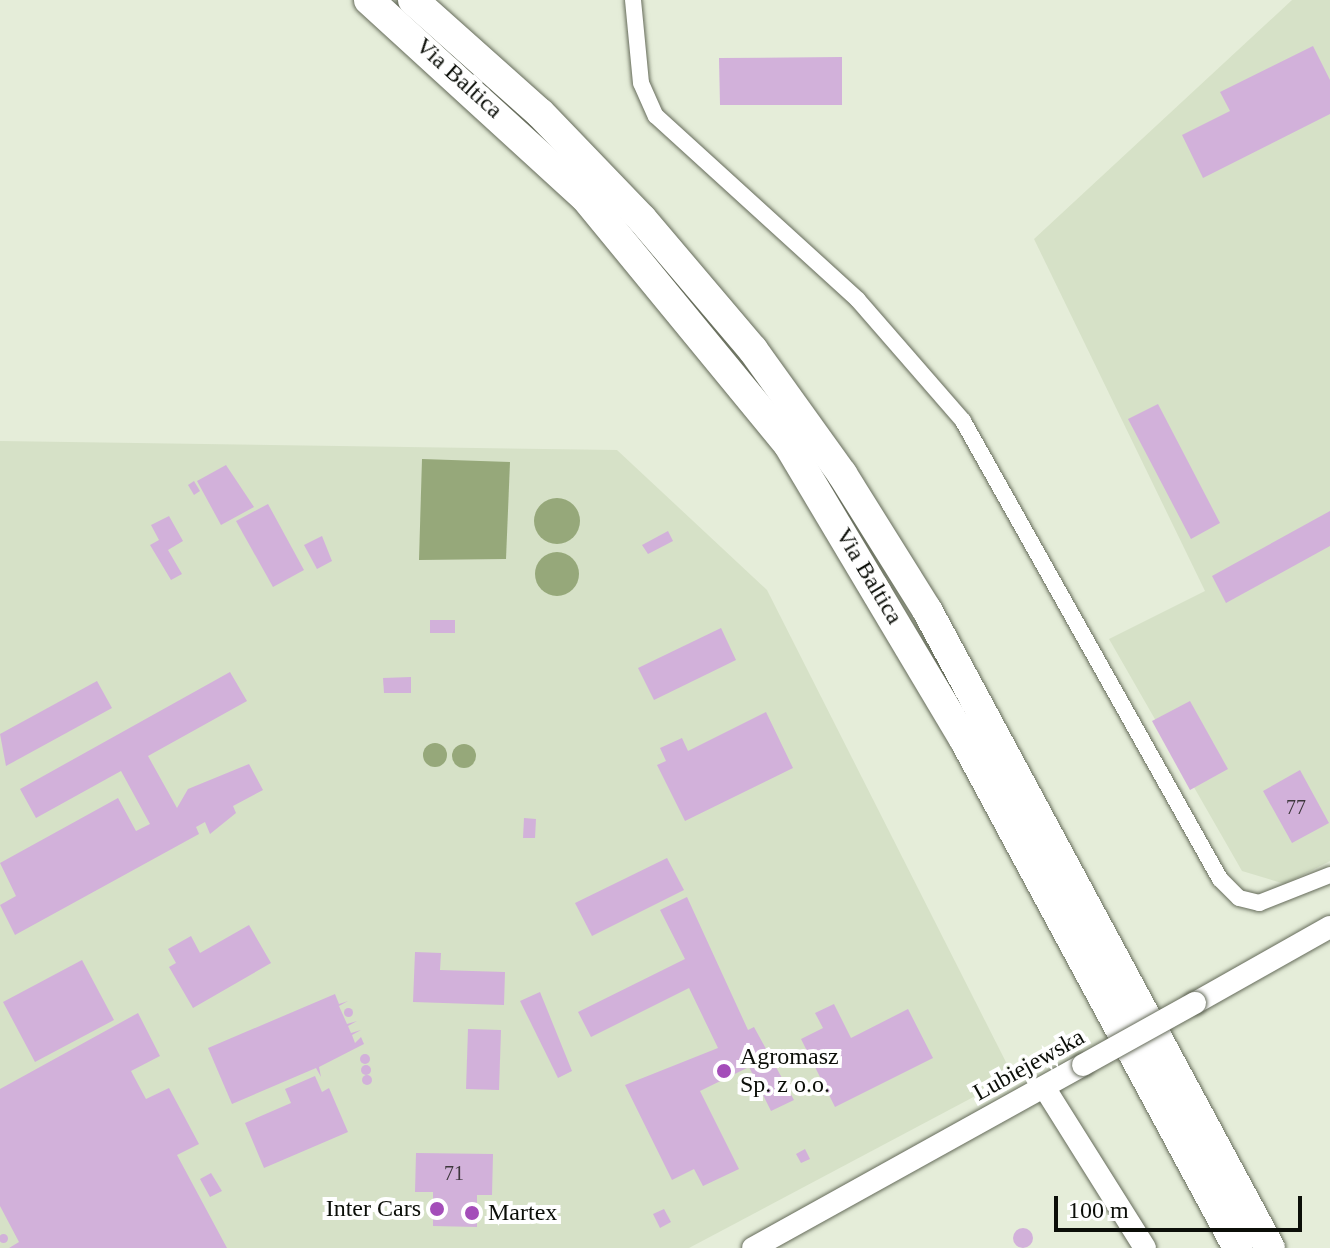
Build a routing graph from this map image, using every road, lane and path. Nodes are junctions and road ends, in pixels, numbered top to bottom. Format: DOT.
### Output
graph roads {
  1 [pos="369,0"];
  2 [pos="413,0"];
  3 [pos="633,0"];
  4 [pos="1330,875"];
  5 [pos="1330,927"];
  6 [pos="1044,1087"];
  7 [pos="753,1248"];
  8 [pos="1145,1248"];
  9 [pos="1238,1248"];
  10 [pos="1270,1248"];
  1 -- 9 [label="highway, Via Baltica"];
  2 -- 10 [label="highway, Via Baltica"];
  3 -- 4 [label="street"];
  5 -- 6 [label="main road, Lubiejewska, bridge"];
  6 -- 7 [label="main road, Lubiejewska"];
  6 -- 8 [label="main road"];
}
